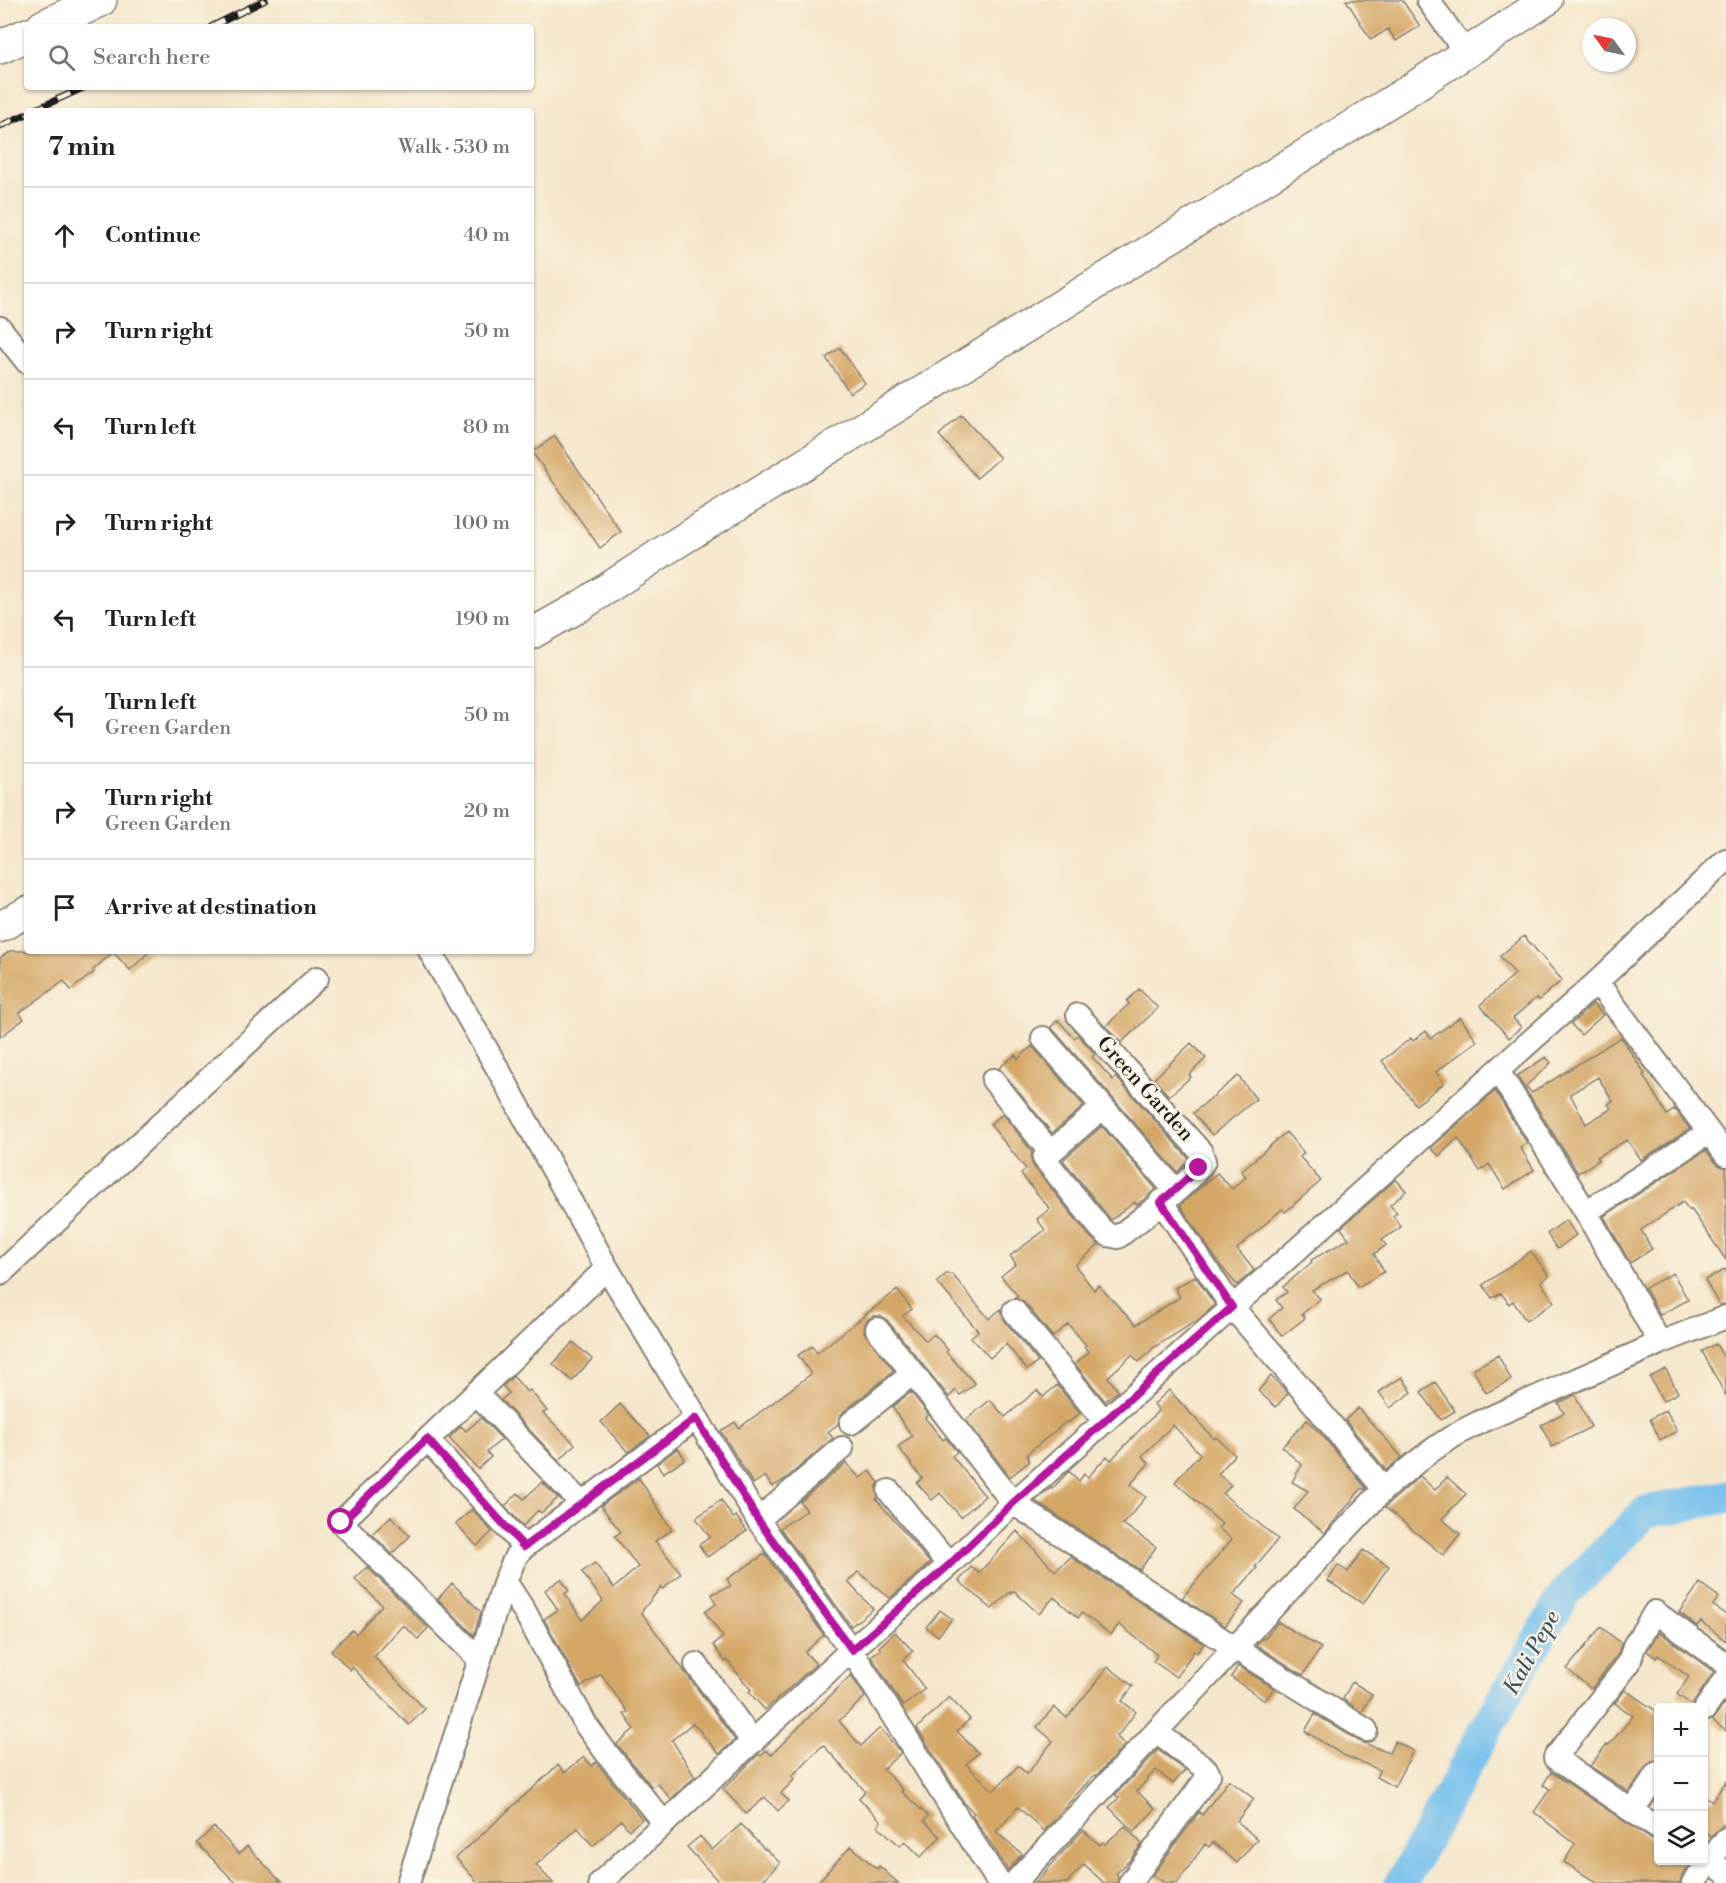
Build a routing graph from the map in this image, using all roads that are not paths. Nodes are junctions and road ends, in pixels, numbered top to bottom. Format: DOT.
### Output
graph roads {
  1 [pos="100,0"];
  2 [pos="1428,0"];
  3 [pos="1547,0"];
  4 [pos="49,24"];
  5 [pos="24,36"];
  6 [pos="0,48"];
  7 [pos="1466,53"];
  8 [pos="0,328"];
  9 [pos="24,358"];
  10 [pos="534,632"];
  11 [pos="1726,861"];
  12 [pos="24,914"];
  13 [pos="0,927"];
  14 [pos="432,954"];
  15 [pos="317,978"];
  16 [pos="1597,982"];
  17 [pos="1078,1015"];
  18 [pos="1043,1038"];
  19 [pos="1498,1071"];
  20 [pos="993,1080"];
  21 [pos="1103,1107"];
  22 [pos="1708,1133"];
  23 [pos="1050,1152"];
  24 [pos="1726,1155"];
  25 [pos="1168,1196"];
  26 [pos="1586,1212"];
  27 [pos="607,1268"];
  28 [pos="0,1274"];
  29 [pos="1232,1307"];
  30 [pos="1014,1311"];
  31 [pos="1726,1317"];
  32 [pos="877,1329"];
  33 [pos="1660,1343"];
  34 [pos="913,1373"];
  35 [pos="476,1392"];
  36 [pos="696,1418"];
  37 [pos="1105,1422"];
  38 [pos="851,1423"];
  39 [pos="427,1439"];
  40 [pos="842,1448"];
  41 [pos="1384,1489"];
  42 [pos="889,1491"];
  43 [pos="1013,1503"];
  44 [pos="582,1504"];
  45 [pos="758,1520"];
  46 [pos="524,1547"];
  47 [pos="949,1565"];
  48 [pos="505,1581"];
  49 [pos="1234,1648"];
  50 [pos="852,1650"];
  51 [pos="479,1659"];
  52 [pos="696,1664"];
  53 [pos="1726,1664"];
  54 [pos="1726,1678"];
  55 [pos="1708,1704"];
  56 [pos="1366,1730"];
  57 [pos="1156,1732"];
  58 [pos="753,1742"];
  59 [pos="1654,1780"];
  60 [pos="1632,1811"];
  61 [pos="664,1823"];
  62 [pos="1654,1825"];
  63 [pos="1726,1839"];
  64 [pos="1713,1864"];
  65 [pos="605,1882"];
  66 [pos="408,1883"];
  67 [pos="999,1883"];
  68 [pos="1014,1883"];
  69 [pos="1130,1883"];
  70 [pos="1693,1883"];
  1 -- 4 [label="highway"];
  2 -- 7 [label="street"];
  3 -- 7 [label="main road"];
  5 -- 6 [label="highway"];
  7 -- 10 [label="main road"];
  8 -- 9 [label="street"];
  11 -- 16 [label="street"];
  12 -- 13 [label="main road"];
  14 -- 27 [label="street"];
  15 -- 28 [label="street"];
  16 -- 19 [label="street"];
  16 -- 22 [label="street"];
  17 -- 25 [label="street, Green Garden"];
  18 -- 21 [label="street, Green Garden"];
  19 -- 26 [label="street"];
  19 -- 29 [label="street"];
  20 -- 23 [label="street, Green Garden"];
  21 -- 23 [label="street, Green Garden"];
  21 -- 25 [label="street, Green Garden"];
  22 -- 24 [label="street"];
  22 -- 26 [label="street"];
  23 -- 25 [label="street, Green Garden"];
  25 -- 29 [label="street, Green Garden"];
  26 -- 33 [label="street"];
  27 -- 35 [label="street"];
  27 -- 36 [label="street"];
  29 -- 37 [label="street"];
  29 -- 41 [label="street, Green Garden"];
  30 -- 37 [label="street"];
  31 -- 33 [label="street"];
  32 -- 34 [label="street"];
  33 -- 41 [label="street"];
  34 -- 38 [label="street"];
  34 -- 43 [label="street"];
  35 -- 39 [label="street"];
  35 -- 44 [label="street"];
  36 -- 44 [label="street"];
  36 -- 45 [label="street"];
  37 -- 43 [label="street"];
  39 -- 46 [label="street"];
  39 -- 51 [label="street"];
  40 -- 45 [label="street"];
  41 -- 49 [label="street"];
  42 -- 47 [label="street"];
  43 -- 47 [label="street"];
  43 -- 49 [label="street"];
  44 -- 46 [label="street"];
  45 -- 50 [label="street"];
  46 -- 48 [label="street"];
  47 -- 50 [label="street"];
  48 -- 51 [label="street"];
  48 -- 61 [label="street"];
  49 -- 56 [label="street"];
  49 -- 57 [label="street"];
  50 -- 58 [label="street"];
  50 -- 67 [label="street"];
  51 -- 66 [label="street"];
  52 -- 58 [label="street"];
  53 -- 60 [label="street"];
  54 -- 55 [label="street"];
  57 -- 68 [label="street"];
  57 -- 69 [label="street"];
  58 -- 61 [label="street"];
  59 -- 60 [label="street"];
  60 -- 62 [label="street"];
  61 -- 65 [label="street"];
  63 -- 64 [label="street"];
  64 -- 70 [label="street"];
}
